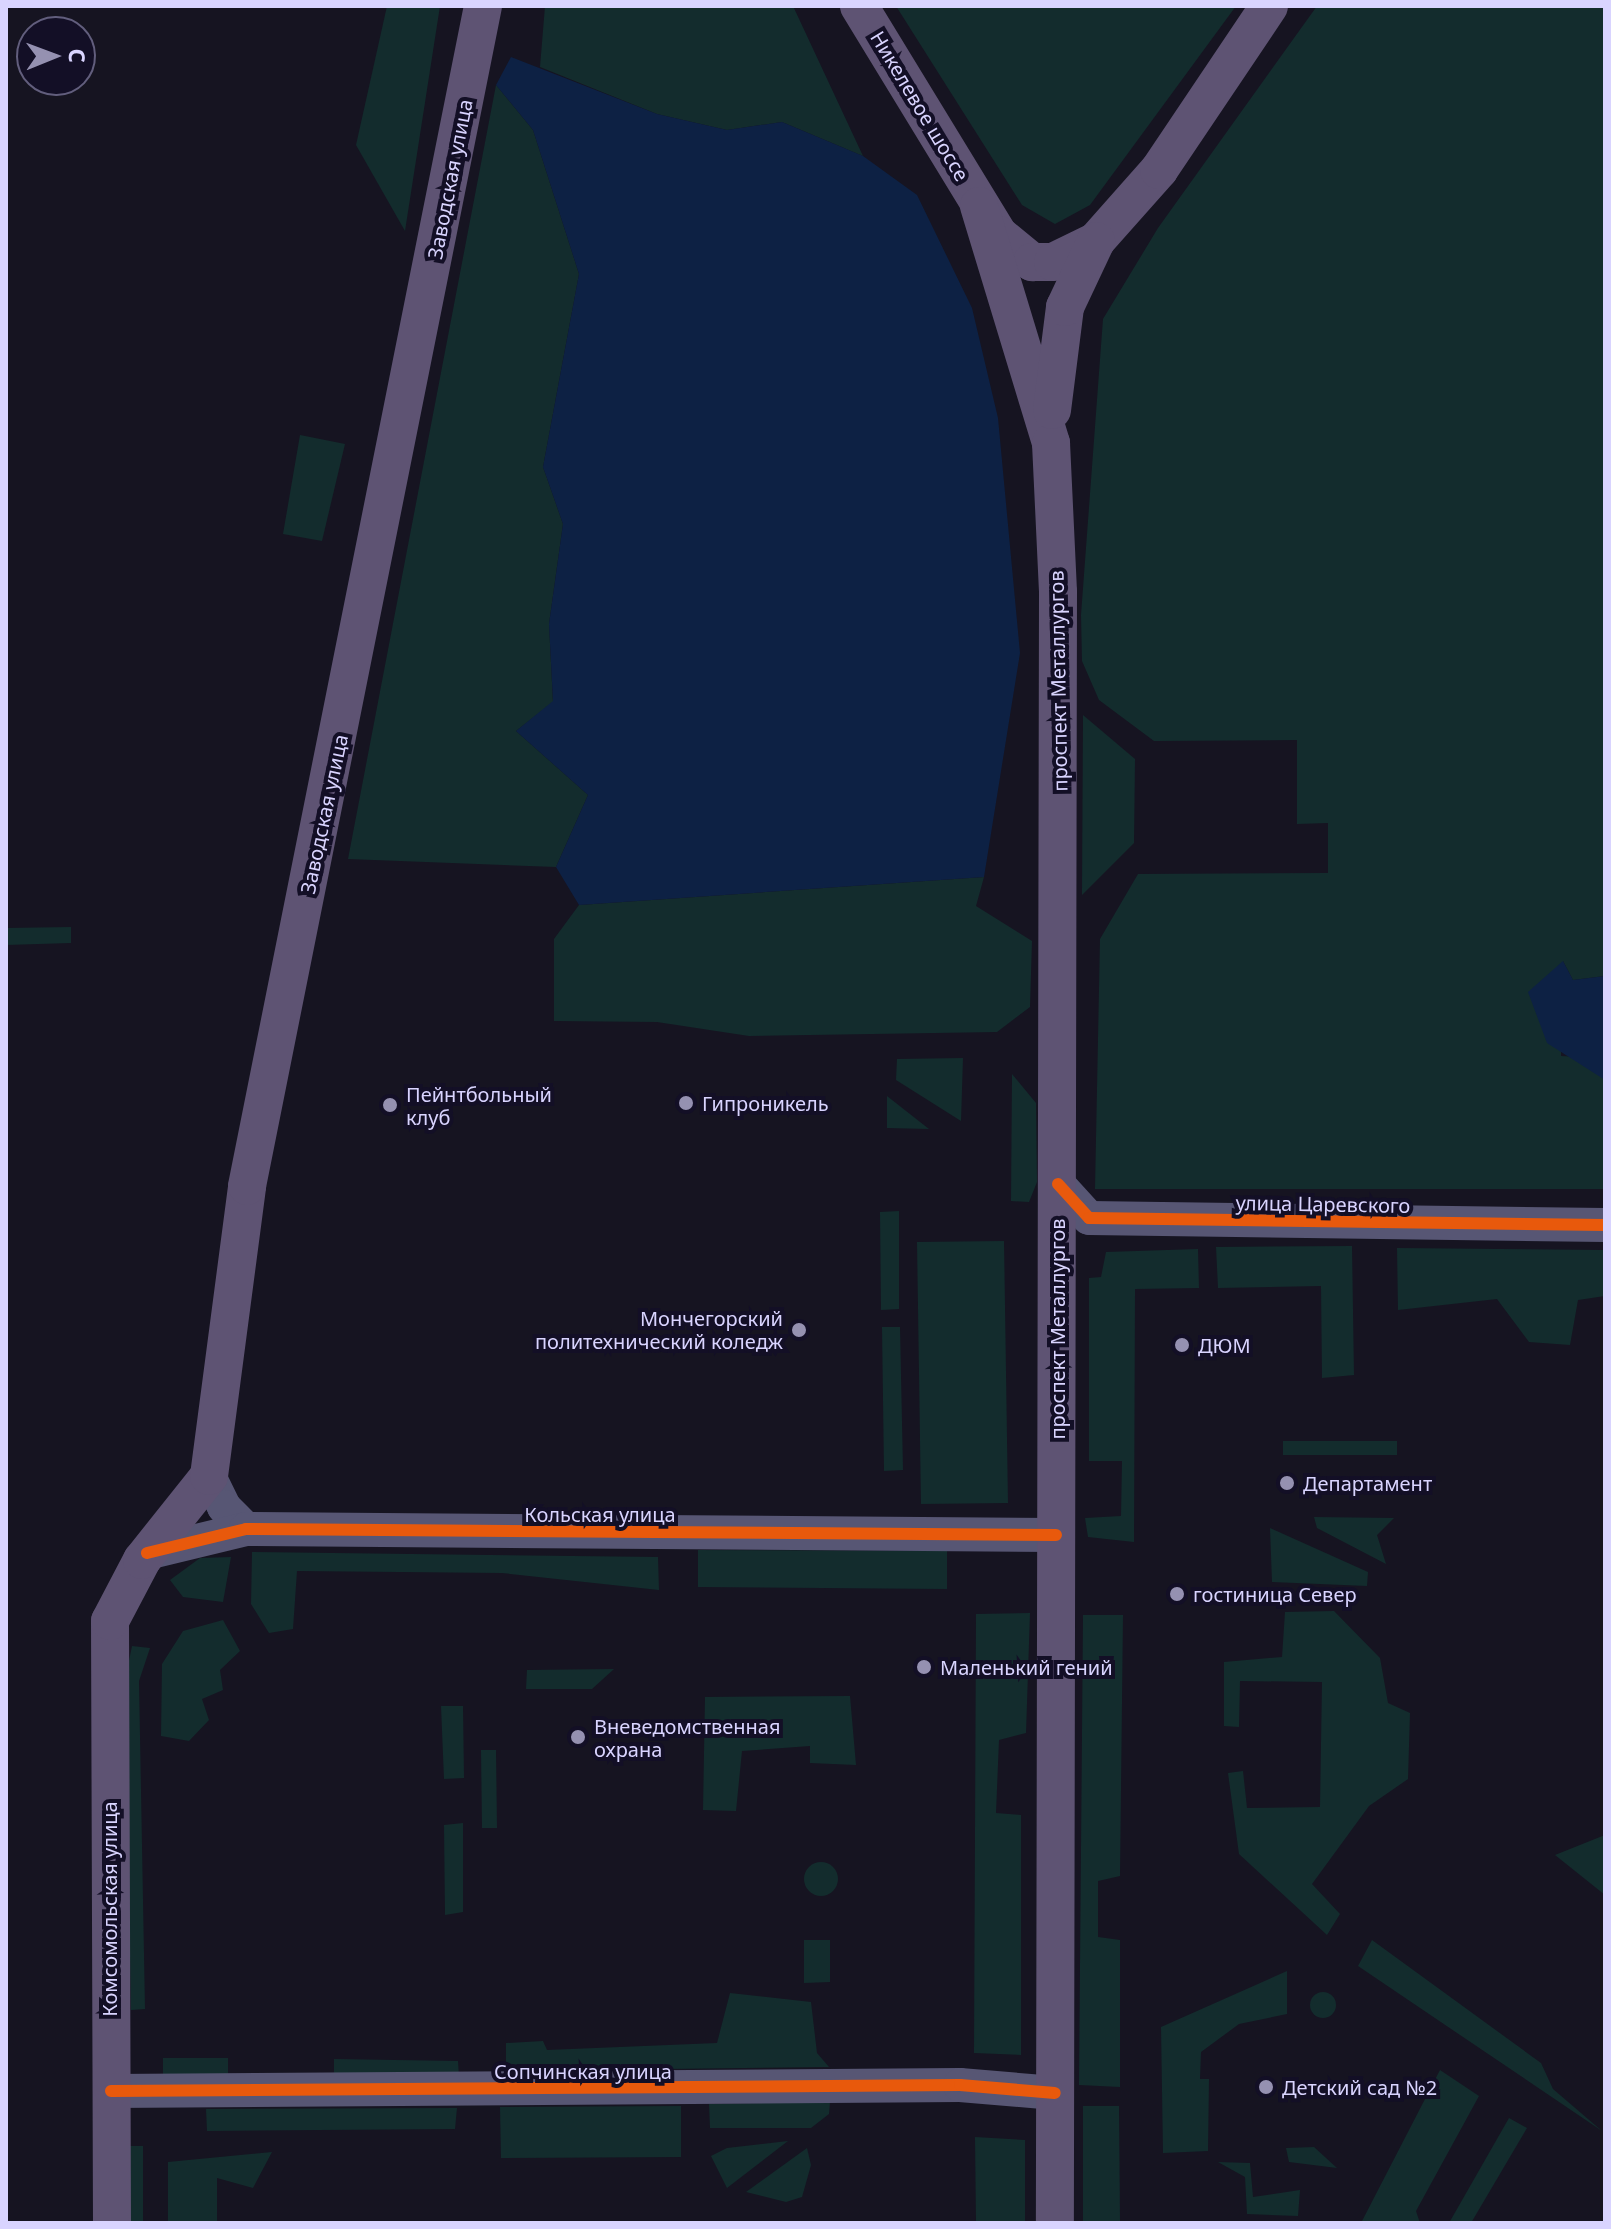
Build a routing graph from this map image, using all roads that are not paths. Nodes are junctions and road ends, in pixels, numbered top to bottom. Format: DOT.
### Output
graph roads {
  1 [pos="483,6"];
  2 [pos="859,6"];
  3 [pos="1269,6"];
  4 [pos="979,206"];
  5 [pos="1096,241"];
  6 [pos="1051,443"];
  7 [pos="1058,1184"];
  8 [pos="1089,1218"];
  9 [pos="1605,1225"];
  10 [pos="1057,1256"];
  11 [pos="209,1476"];
  12 [pos="246,1529"];
  13 [pos="1056,1535"];
  14 [pos="147,1553"];
  15 [pos="111,2091"];
  16 [pos="1055,2093"];
  17 [pos="112,2223"];
  18 [pos="1055,2223"];
  1 -- 11 [label="main road, Заводская улица"];
  2 -- 4 [label="main road, Никелевое шоссе"];
  3 -- 5 [label="main road"];
  4 -- 5 [label="main road"];
  4 -- 6 [label="main road, проспект Металлургов"];
  5 -- 6 [label="main road"];
  6 -- 7 [label="main road, проспект Металлургов"];
  7 -- 8 [label="street"];
  7 -- 10 [label="main road, проспект Металлургов"];
  8 -- 9 [label="street, улица Царевского"];
  8 -- 10 [label="street"];
  10 -- 13 [label="main road, проспект Металлургов"];
  11 -- 12 [label="street"];
  11 -- 14 [label="main road"];
  12 -- 13 [label="street, Кольская улица"];
  12 -- 14 [label="street, Кольская улица"];
  13 -- 16 [label="main road, проспект Металлургов"];
  14 -- 15 [label="main road, Комсомольская улица"];
  15 -- 16 [label="street, Сопчинская улица"];
  15 -- 17 [label="main road, Комсомольская улица"];
  16 -- 18 [label="main road, проспект Металлургов"];
}
